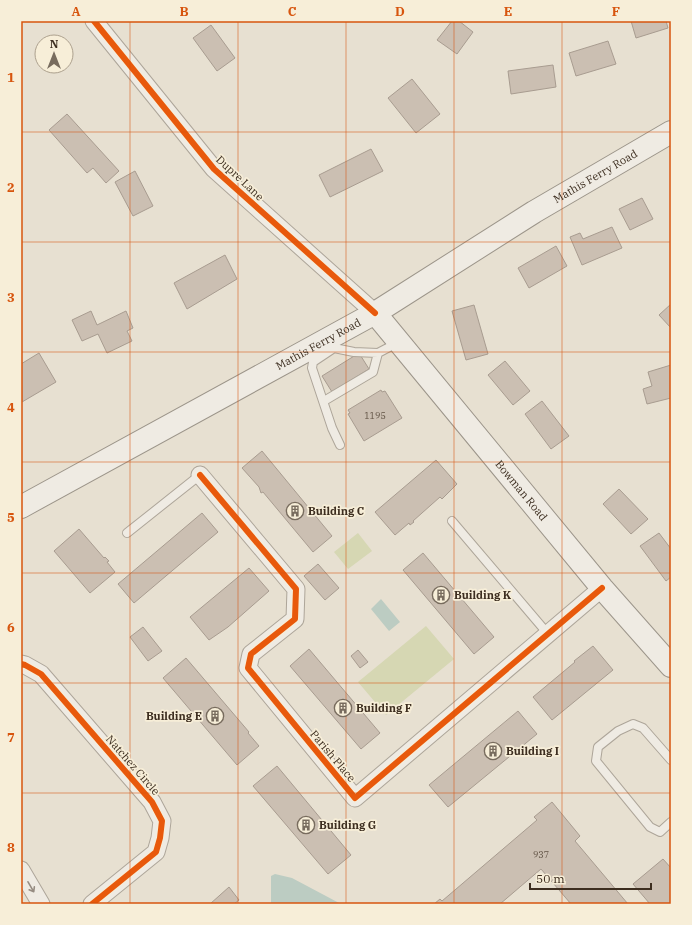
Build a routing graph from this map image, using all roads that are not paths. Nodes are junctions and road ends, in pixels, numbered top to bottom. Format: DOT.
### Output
graph roads {
  1 [pos="94,21"];
  2 [pos="671,132"];
  3 [pos="375,313"];
  4 [pos="333,342"];
  5 [pos="399,342"];
  6 [pos="378,354"];
  7 [pos="324,401"];
  8 [pos="340,445"];
  9 [pos="200,475"];
  10 [pos="21,507"];
  11 [pos="452,521"];
  12 [pos="127,533"];
  13 [pos="602,588"];
  14 [pos="548,634"];
  15 [pos="21,664"];
  16 [pos="671,666"];
  17 [pos="671,760"];
  18 [pos="671,822"];
  19 [pos="21,870"];
  20 [pos="41,904"];
  21 [pos="92,904"];
  1 -- 3 [label="street, Dupre Lane"];
  2 -- 3 [label="main road, Mathis Ferry Road"];
  3 -- 4 [label="main road, Mathis Ferry Road"];
  3 -- 5 [label="main road, Bowman Road"];
  4 -- 6 [label="lane"];
  4 -- 7 [label="lane"];
  4 -- 10 [label="main road, Mathis Ferry Road"];
  5 -- 6 [label="lane"];
  5 -- 13 [label="main road, Bowman Road"];
  6 -- 7 [label="lane"];
  7 -- 8 [label="lane"];
  9 -- 12 [label="lane, Parish Place"];
  9 -- 14 [label="street, Parish Place"];
  11 -- 14 [label="lane"];
  13 -- 14 [label="street, Parish Place"];
  13 -- 16 [label="main road, Bowman Road"];
  15 -- 21 [label="street, Natchez Circle"];
  17 -- 18 [label="lane"];
  19 -- 20 [label="street, one-way"];
}
